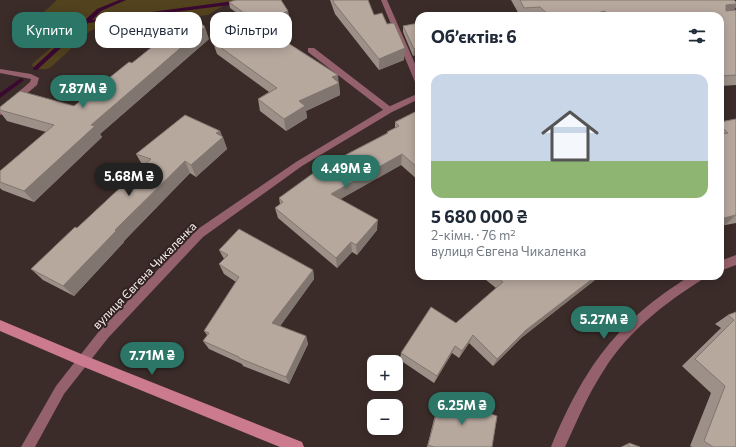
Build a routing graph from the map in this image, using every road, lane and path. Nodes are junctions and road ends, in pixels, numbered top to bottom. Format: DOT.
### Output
graph roads {
  1 [pos="384,0"];
  2 [pos="311,50"];
  3 [pos="0,71"];
  4 [pos="415,73"];
  5 [pos="415,98"];
  6 [pos="389,110"];
  7 [pos="0,112"];
  8 [pos="736,260"];
  9 [pos="724,264"];
  10 [pos="692,280"];
  11 [pos="1,327"];
  12 [pos="83,361"];
  13 [pos="28,447"];
  14 [pos="297,447"];
  15 [pos="558,447"];
  1 -- 4 [label="street"];
  2 -- 6 [label="street"];
  3 -- 7 [label="street"];
  5 -- 6 [label="street, вулиця Євгена Чикаленка"];
  6 -- 12 [label="street, вулиця Євгена Чикаленка"];
  8 -- 9 [label="street"];
  10 -- 15 [label="street"];
  11 -- 12 [label="main road"];
  12 -- 13 [label="street, вулиця Євгена Чикаленка"];
  12 -- 14 [label="main road"];
}
